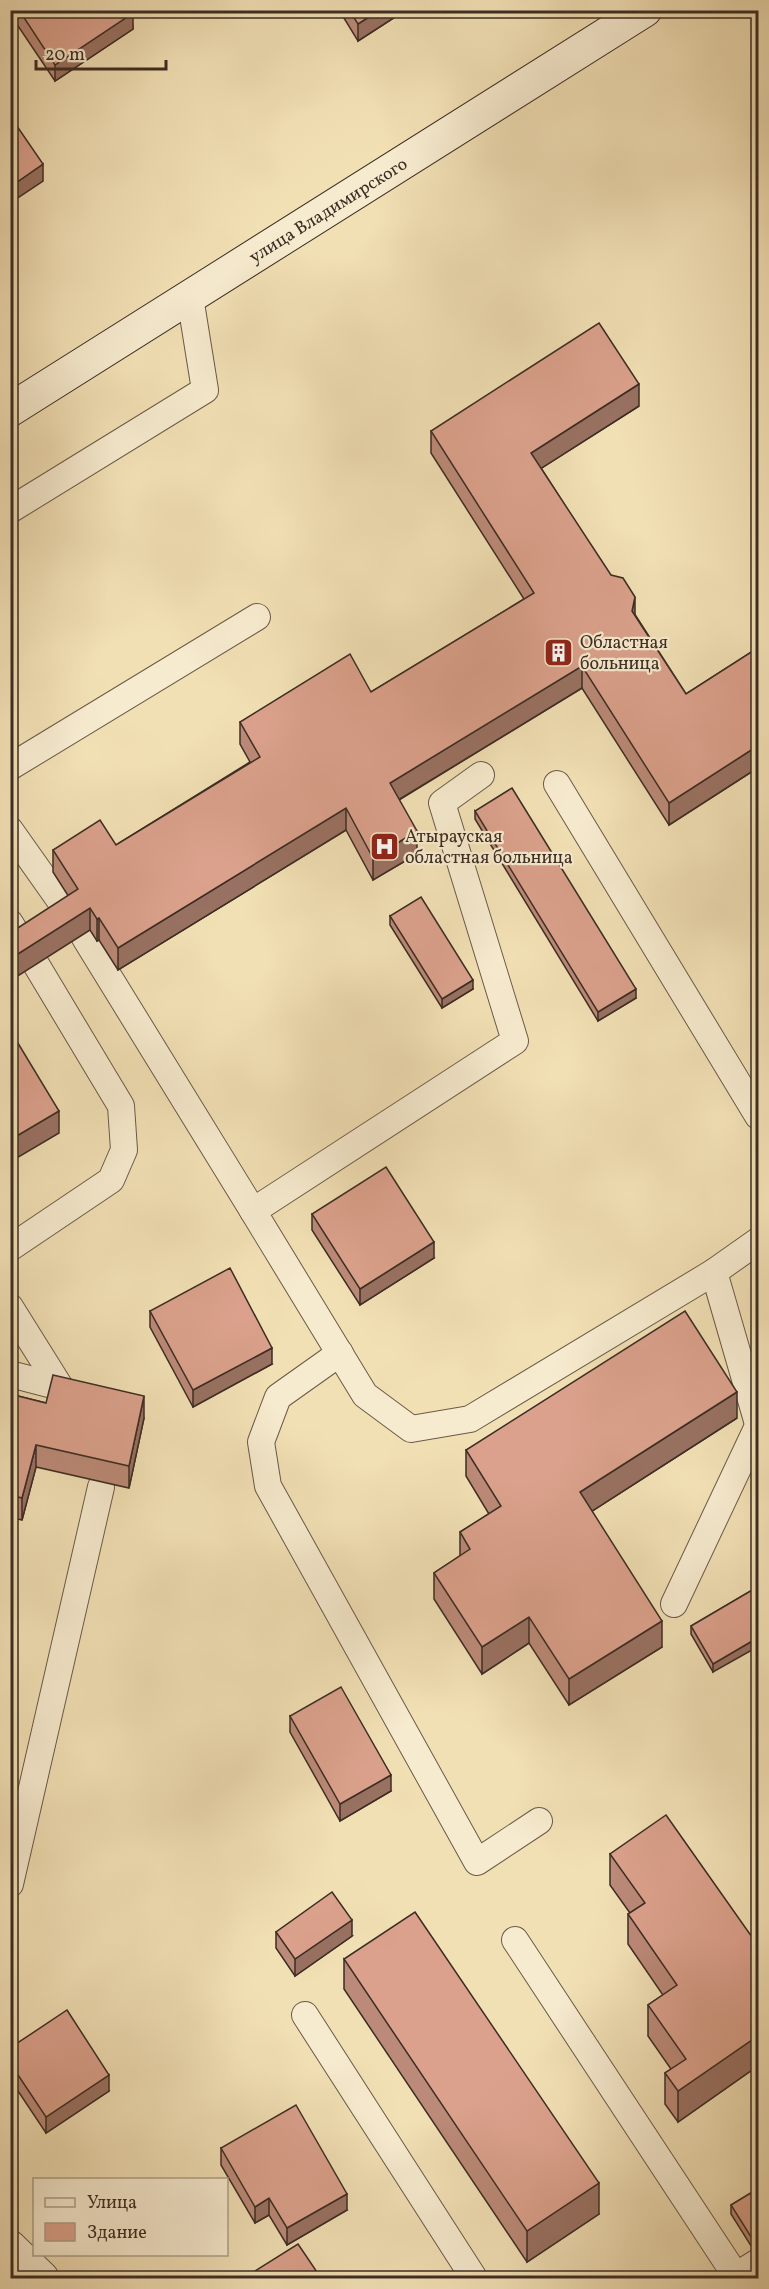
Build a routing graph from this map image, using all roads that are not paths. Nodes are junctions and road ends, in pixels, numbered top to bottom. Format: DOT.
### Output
graph roads {
  1 [pos="645,10"];
  2 [pos="190,297"];
  3 [pos="10,410"];
  4 [pos="10,510"];
  5 [pos="257,616"];
  6 [pos="10,767"];
  7 [pos="481,775"];
  8 [pos="557,784"];
  9 [pos="10,830"];
  10 [pos="68,912"];
  11 [pos="85,938"];
  12 [pos="37,966"];
  13 [pos="759,1116"];
  14 [pos="253,1212"];
  15 [pos="759,1241"];
  16 [pos="10,1248"];
  17 [pos="714,1272"];
  18 [pos="10,1307"];
  19 [pos="340,1353"];
  20 [pos="10,1374"];
  21 [pos="759,1425"];
  22 [pos="101,1487"];
  23 [pos="674,1604"];
  24 [pos="539,1821"];
  25 [pos="10,1884"];
  26 [pos="515,1940"];
  27 [pos="305,2015"];
  28 [pos="10,2247"];
  29 [pos="759,2262"];
  30 [pos="734,2277"];
  31 [pos="42,2278"];
  32 [pos="474,2278"];
  1 -- 2 [label="street, улица Владимирского"];
  2 -- 3 [label="street, улица Владимирского"];
  2 -- 4 [label="lane"];
  5 -- 6 [label="lane"];
  7 -- 14 [label="lane"];
  8 -- 13 [label="lane"];
  9 -- 10 [label="lane"];
  11 -- 14 [label="lane"];
  12 -- 16 [label="lane"];
  14 -- 19 [label="lane"];
  15 -- 17 [label="lane"];
  17 -- 19 [label="lane"];
  17 -- 21 [label="lane"];
  18 -- 20 [label="lane"];
  19 -- 24 [label="lane"];
  21 -- 23 [label="lane"];
  22 -- 25 [label="lane"];
  26 -- 30 [label="lane"];
  27 -- 32 [label="lane"];
  28 -- 31 [label="street"];
  29 -- 30 [label="lane"];
}
